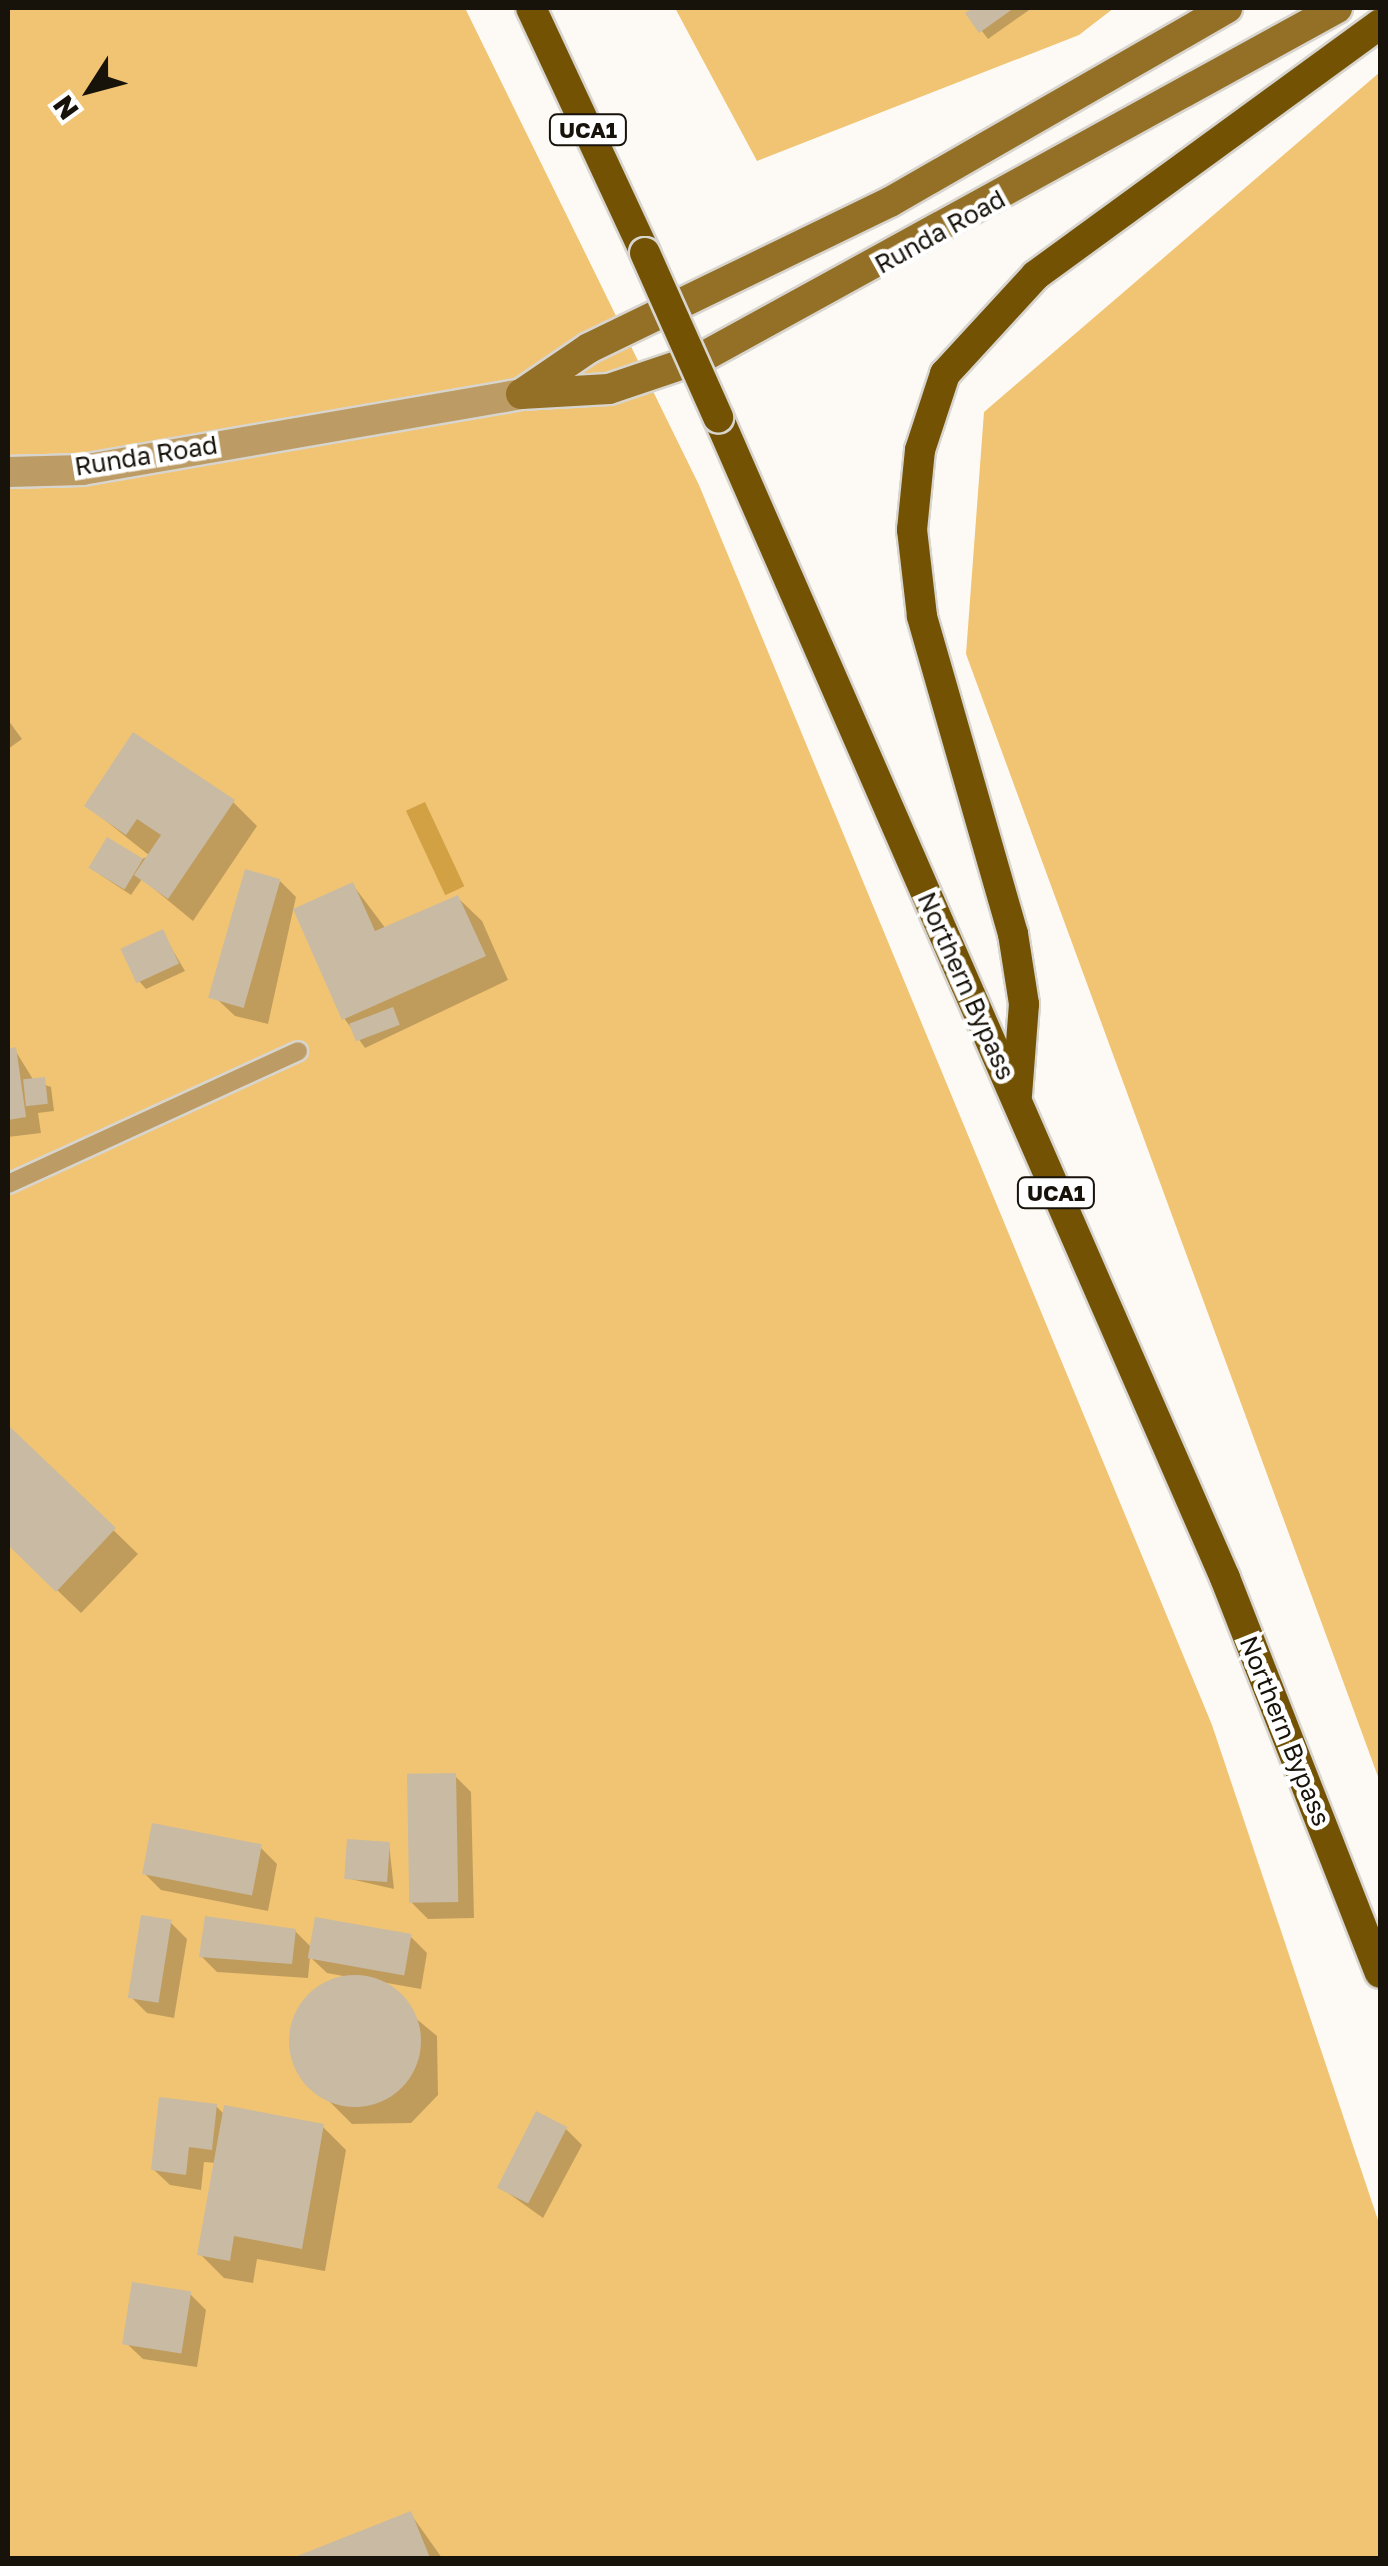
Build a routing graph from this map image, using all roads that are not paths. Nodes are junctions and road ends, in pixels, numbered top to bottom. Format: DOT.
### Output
graph roads {
  1 [pos="531,8"];
  2 [pos="1227,8"];
  3 [pos="1337,8"];
  4 [pos="1380,24"];
  5 [pos="520,394"];
  6 [pos="8,472"];
  7 [pos="298,1051"];
  8 [pos="1016,1101"];
  9 [pos="8,1184"];
  10 [pos="1380,1973"];
  1 -- 8 [label="main road, Northern Bypass / UCA1, bridge"];
  2 -- 5 [label="street, Runda Road"];
  3 -- 5 [label="street, Runda Road"];
  4 -- 8 [label="main road"];
  5 -- 6 [label="street, Runda Road"];
  7 -- 9 [label="lane"];
  8 -- 10 [label="main road, Northern Bypass / UCA1"];
}
